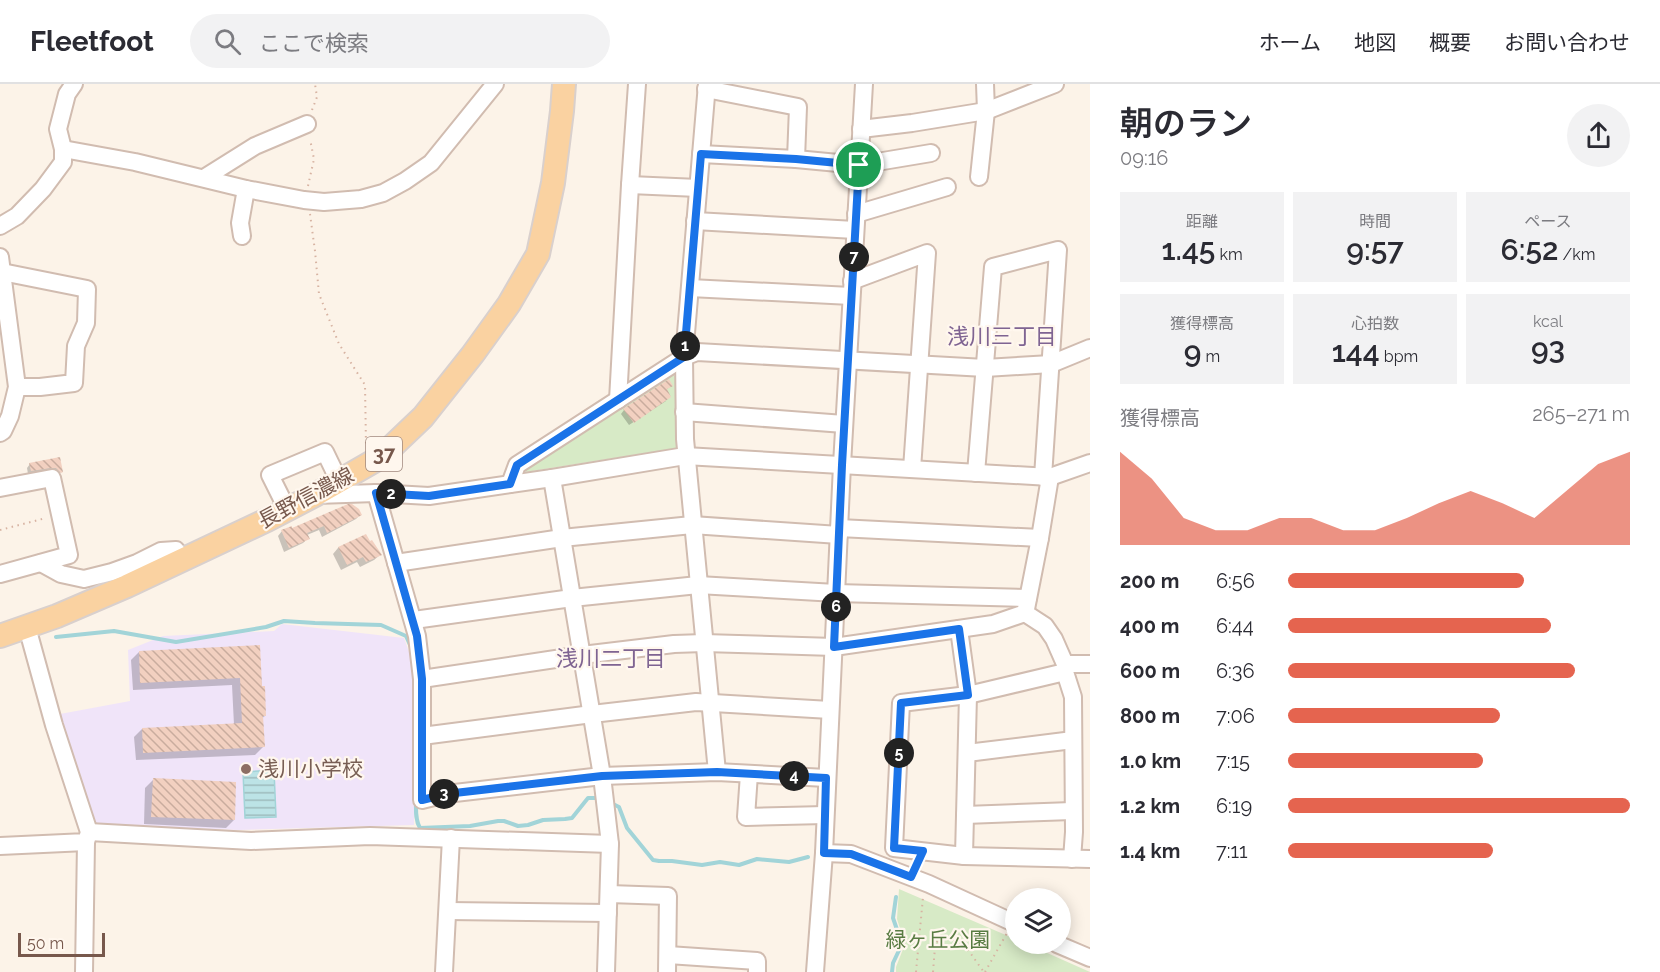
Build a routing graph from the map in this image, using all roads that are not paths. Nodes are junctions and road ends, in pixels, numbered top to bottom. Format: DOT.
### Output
graph roads {
  1 [pos="74,84"];
  2 [pos="495,84"];
  3 [pos="564,84"];
  4 [pos="638,84"];
  5 [pos="864,84"];
  6 [pos="985,84"];
  7 [pos="1055,84"];
  8 [pos="706,86"];
  9 [pos="986,111"];
  10 [pos="307,124"];
  11 [pos="861,129"];
  12 [pos="63,149"];
  13 [pos="931,153"];
  14 [pos="701,154"];
  15 [pos="796,159"];
  16 [pos="859,165"];
  17 [pos="978,177"];
  18 [pos="204,178"];
  19 [pos="630,185"];
  20 [pos="948,187"];
  21 [pos="698,188"];
  22 [pos="246,189"];
  23 [pos="695,221"];
  24 [pos="856,222"];
  25 [pos="0,226"];
  26 [pos="242,236"];
  27 [pos="1,265"];
  28 [pos="690,288"];
  29 [pos="852,288"];
  30 [pos="1090,348"];
  31 [pos="684,357"];
  32 [pos="848,361"];
  33 [pos="1051,364"];
  34 [pos="919,365"];
  35 [pos="985,368"];
  36 [pos="7,369"];
  37 [pos="17,387"];
  38 [pos="618,400"];
  39 [pos="684,412"];
  40 [pos="844,424"];
  41 [pos="0,433"];
  42 [pos="685,456"];
  43 [pos="1090,463"];
  44 [pos="842,465"];
  45 [pos="912,469"];
  46 [pos="976,473"];
  47 [pos="1046,477"];
  48 [pos="552,478"];
  49 [pos="339,481"];
  50 [pos="510,484"];
  51 [pos="0,488"];
  52 [pos="376,493"];
  53 [pos="315,495"];
  54 [pos="287,509"];
  55 [pos="692,525"];
  56 [pos="839,531"];
  57 [pos="1040,537"];
  58 [pos="562,538"];
  59 [pos="183,560"];
  60 [pos="41,563"];
  61 [pos="396,563"];
  62 [pos="0,574"];
  63 [pos="698,585"];
  64 [pos="836,593"];
  65 [pos="572,598"];
  66 [pos="1027,605"];
  67 [pos="414,620"];
  68 [pos="27,627"];
  69 [pos="959,629"];
  70 [pos="0,636"];
  71 [pos="704,643"];
  72 [pos="834,647"];
  73 [pos="582,655"];
  74 [pos="1090,664"];
  75 [pos="1065,668"];
  76 [pos="422,679"];
  77 [pos="968,695"];
  78 [pos="710,704"];
  79 [pos="830,710"];
  80 [pos="592,714"];
  81 [pos="422,736"];
  82 [pos="1074,740"];
  83 [pos="967,753"];
  84 [pos="717,772"];
  85 [pos="749,774"];
  86 [pos="602,776"];
  87 [pos="826,778"];
  88 [pos="1072,811"];
  89 [pos="825,815"];
  90 [pos="965,815"];
  91 [pos="88,837"];
  92 [pos="451,838"];
  93 [pos="610,844"];
  94 [pos="0,846"];
  95 [pos="923,851"];
  96 [pos="824,853"];
  97 [pos="964,856"];
  98 [pos="1072,859"];
  99 [pos="1090,859"];
  100 [pos="918,880"];
  101 [pos="609,894"];
  102 [pos="448,911"];
  103 [pos="608,914"];
  104 [pos="1005,920"];
  105 [pos="1071,950"];
  106 [pos="1090,958"];
  107 [pos="667,964"];
  108 [pos="84,972"];
  109 [pos="444,972"];
  110 [pos="606,972"];
  111 [pos="757,972"];
  112 [pos="815,972"];
  1 -- 12 [label="street"];
  2 -- 22 [label="street"];
  3 -- 49 [label="main road, 長野信濃線 / 37"];
  4 -- 19 [label="street"];
  5 -- 11 [label="street"];
  6 -- 9 [label="street"];
  7 -- 9 [label="street"];
  8 -- 14 [label="street"];
  8 -- 15 [label="street"];
  9 -- 11 [label="street"];
  9 -- 17 [label="street"];
  10 -- 18 [label="street"];
  11 -- 16 [label="street"];
  12 -- 18 [label="street"];
  12 -- 25 [label="street"];
  13 -- 16 [label="street"];
  14 -- 15 [label="street"];
  14 -- 21 [label="street"];
  15 -- 16 [label="street"];
  16 -- 24 [label="street"];
  18 -- 22 [label="street"];
  19 -- 21 [label="street"];
  19 -- 38 [label="street"];
  20 -- 24 [label="street"];
  21 -- 23 [label="street"];
  22 -- 26 [label="street"];
  23 -- 24 [label="street"];
  23 -- 28 [label="street"];
  24 -- 29 [label="street"];
  27 -- 36 [label="street"];
  27 -- 37 [label="street"];
  28 -- 29 [label="street"];
  28 -- 31 [label="street"];
  29 -- 32 [label="street"];
  29 -- 34 [label="street"];
  30 -- 33 [label="street"];
  31 -- 32 [label="street"];
  31 -- 38 [label="street"];
  31 -- 39 [label="street"];
  32 -- 34 [label="street"];
  32 -- 40 [label="street"];
  33 -- 35 [label="street"];
  33 -- 35 [label="street"];
  33 -- 47 [label="street"];
  34 -- 35 [label="street"];
  34 -- 45 [label="street"];
  35 -- 46 [label="street"];
  36 -- 37 [label="street"];
  37 -- 41 [label="street"];
  38 -- 50 [label="street"];
  39 -- 40 [label="street"];
  39 -- 42 [label="street"];
  40 -- 44 [label="street"];
  42 -- 44 [label="street"];
  42 -- 48 [label="street"];
  42 -- 55 [label="street"];
  43 -- 47 [label="street"];
  44 -- 45 [label="street"];
  44 -- 56 [label="street"];
  45 -- 46 [label="street"];
  46 -- 47 [label="street"];
  47 -- 57 [label="street"];
  48 -- 50 [label="street"];
  48 -- 58 [label="street"];
  49 -- 53 [label="main road, 長野信濃線 / 37"];
  49 -- 54 [label="street"];
  50 -- 52 [label="street"];
  51 -- 60 [label="street"];
  52 -- 53 [label="street"];
  52 -- 61 [label="street"];
  53 -- 54 [label="main road, 長野信濃線 / 37"];
  54 -- 59 [label="main road, 長野信濃線 / 37"];
  55 -- 56 [label="street"];
  55 -- 58 [label="street"];
  55 -- 63 [label="street"];
  56 -- 57 [label="street"];
  56 -- 64 [label="street"];
  57 -- 66 [label="street"];
  58 -- 61 [label="street"];
  58 -- 65 [label="street"];
  59 -- 60 [label="street"];
  59 -- 68 [label="main road, 長野信濃線 / 37"];
  60 -- 62 [label="street"];
  61 -- 67 [label="street"];
  63 -- 64 [label="street"];
  63 -- 65 [label="street"];
  63 -- 71 [label="street"];
  64 -- 66 [label="street"];
  64 -- 72 [label="street"];
  65 -- 67 [label="street"];
  65 -- 73 [label="street"];
  66 -- 69 [label="street"];
  66 -- 75 [label="street"];
  67 -- 76 [label="street"];
  68 -- 70 [label="main road, 長野信濃線 / 37"];
  68 -- 91 [label="street"];
  69 -- 72 [label="street"];
  69 -- 77 [label="street"];
  71 -- 72 [label="street"];
  71 -- 73 [label="street"];
  71 -- 78 [label="street"];
  72 -- 79 [label="street"];
  73 -- 76 [label="street"];
  73 -- 80 [label="street"];
  74 -- 75 [label="street"];
  75 -- 77 [label="street"];
  75 -- 82 [label="street"];
  76 -- 81 [label="street"];
  77 -- 83 [label="street"];
  77 -- 95 [label="street"];
  78 -- 79 [label="street"];
  78 -- 80 [label="street"];
  78 -- 84 [label="street"];
  79 -- 87 [label="street"];
  80 -- 81 [label="street"];
  80 -- 86 [label="street"];
  81 -- 86 [label="street"];
  82 -- 83 [label="street"];
  82 -- 88 [label="street"];
  83 -- 90 [label="street"];
  84 -- 85 [label="street"];
  84 -- 86 [label="street"];
  85 -- 87 [label="street"];
  85 -- 89 [label="street"];
  86 -- 93 [label="street"];
  87 -- 89 [label="street"];
  88 -- 90 [label="street"];
  88 -- 98 [label="street"];
  89 -- 96 [label="street"];
  90 -- 97 [label="street"];
  91 -- 92 [label="street"];
  91 -- 94 [label="street"];
  91 -- 108 [label="street"];
  92 -- 93 [label="street"];
  92 -- 102 [label="street"];
  93 -- 101 [label="street"];
  95 -- 97 [label="street"];
  95 -- 100 [label="street"];
  96 -- 100 [label="street"];
  96 -- 112 [label="street"];
  97 -- 98 [label="street"];
  98 -- 99 [label="street"];
  100 -- 104 [label="street"];
  101 -- 103 [label="street"];
  101 -- 107 [label="street"];
  102 -- 103 [label="street"];
  102 -- 109 [label="street"];
  103 -- 110 [label="street"];
  105 -- 106 [label="street"];
  107 -- 111 [label="street"];
}
